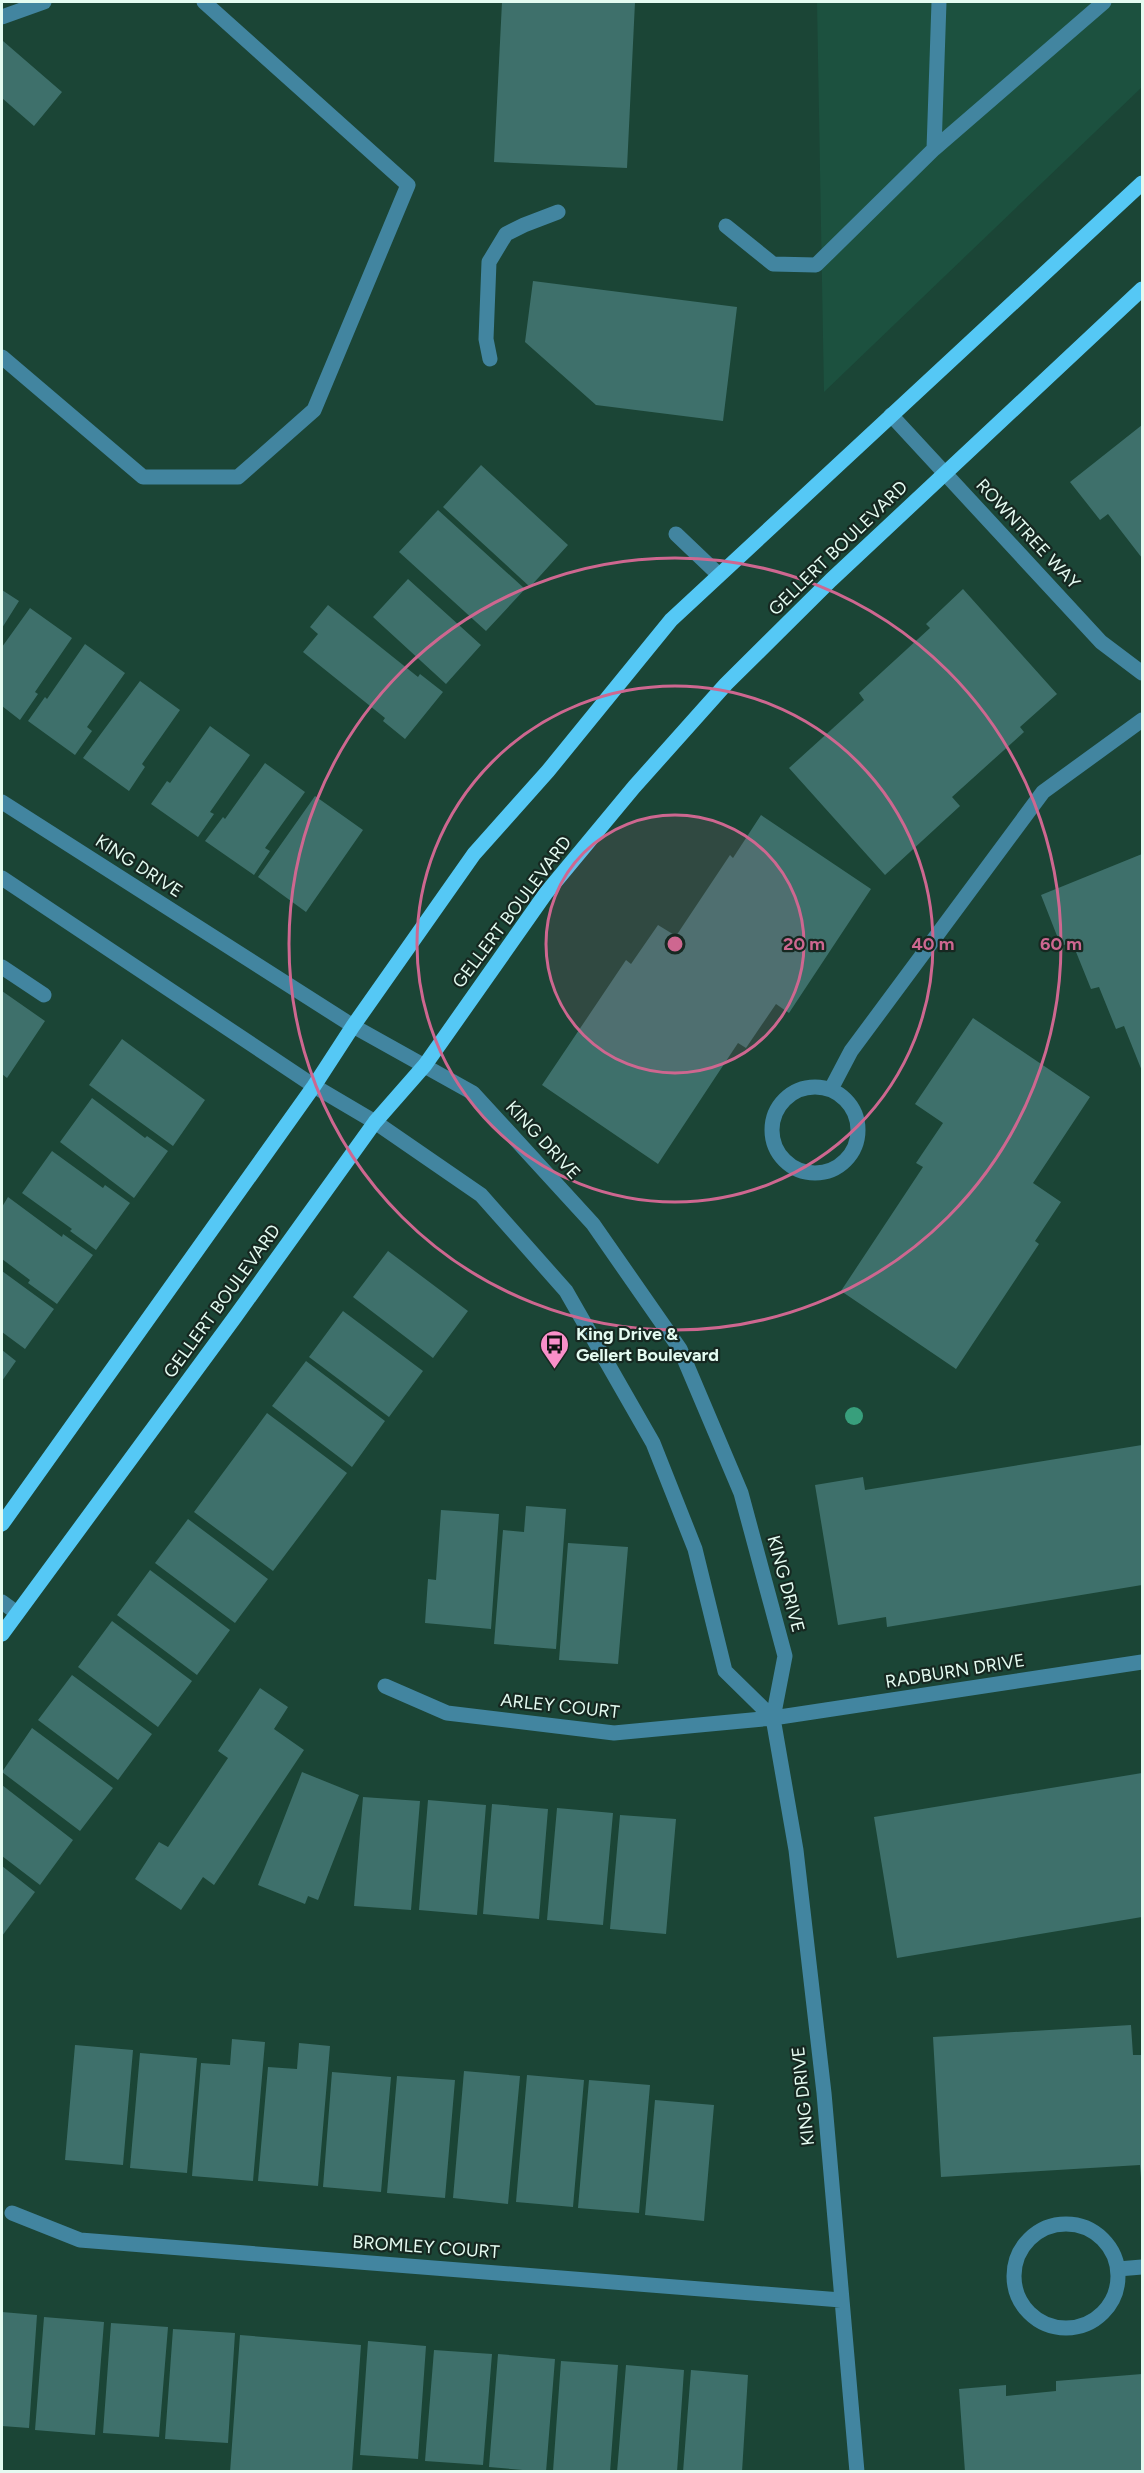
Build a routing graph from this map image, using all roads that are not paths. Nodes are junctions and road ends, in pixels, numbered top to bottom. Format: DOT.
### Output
graph roads {
  1 [pos="44,2"];
  2 [pos="204,2"];
  3 [pos="939,2"];
  4 [pos="1104,2"];
  5 [pos="2,16"];
  6 [pos="934,149"];
  7 [pos="1143,183"];
  8 [pos="558,212"];
  9 [pos="726,226"];
  10 [pos="1143,290"];
  11 [pos="2,357"];
  12 [pos="490,359"];
  13 [pos="891,415"];
  14 [pos="946,474"];
  15 [pos="676,534"];
  16 [pos="718,573"];
  17 [pos="1143,673"];
  18 [pos="1143,720"];
  19 [pos="2,802"];
  20 [pos="2,878"];
  21 [pos="2,967"];
  22 [pos="44,994"];
  23 [pos="353,1026"];
  24 [pos="426,1065"];
  25 [pos="314,1086"];
  26 [pos="831,1089"];
  27 [pos="375,1122"];
  28 [pos="2,1524"];
  29 [pos="2,1602"];
  30 [pos="17,1613"];
  31 [pos="2,1634"];
  32 [pos="1143,1662"];
  33 [pos="386,1686"];
  34 [pos="773,1718"];
  35 [pos="12,2213"];
  36 [pos="1143,2267"];
  37 [pos="1118,2269"];
  38 [pos="841,2300"];
  39 [pos="857,2472"];
  1 -- 5 [label="street"];
  2 -- 11 [label="street"];
  3 -- 6 [label="street"];
  4 -- 6 [label="street"];
  6 -- 9 [label="street"];
  7 -- 13 [label="main road"];
  8 -- 12 [label="street"];
  10 -- 14 [label="main road, GELLERT BOULEVARD"];
  13 -- 14 [label="street, ROWNTREE WAY"];
  13 -- 16 [label="main road"];
  14 -- 17 [label="street, ROWNTREE WAY"];
  14 -- 24 [label="main road, GELLERT BOULEVARD"];
  15 -- 16 [label="street"];
  16 -- 23 [label="main road"];
  18 -- 26 [label="street"];
  19 -- 23 [label="street, KING DRIVE"];
  20 -- 25 [label="street"];
  21 -- 22 [label="street"];
  23 -- 24 [label="street, KING DRIVE"];
  23 -- 25 [label="main road"];
  24 -- 27 [label="main road, GELLERT BOULEVARD"];
  24 -- 34 [label="street, KING DRIVE"];
  25 -- 27 [label="street"];
  25 -- 28 [label="main road"];
  26 -- 26 [label="street"];
  27 -- 30 [label="main road, GELLERT BOULEVARD"];
  27 -- 34 [label="street"];
  29 -- 30 [label="street"];
  30 -- 31 [label="main road, GELLERT BOULEVARD"];
  32 -- 34 [label="street, RADBURN DRIVE"];
  33 -- 34 [label="street, ARLEY COURT"];
  34 -- 38 [label="street, KING DRIVE"];
  35 -- 38 [label="street, BROMLEY COURT"];
  36 -- 37 [label="street"];
  37 -- 37 [label="street"];
  38 -- 39 [label="street, KING DRIVE"];
}
